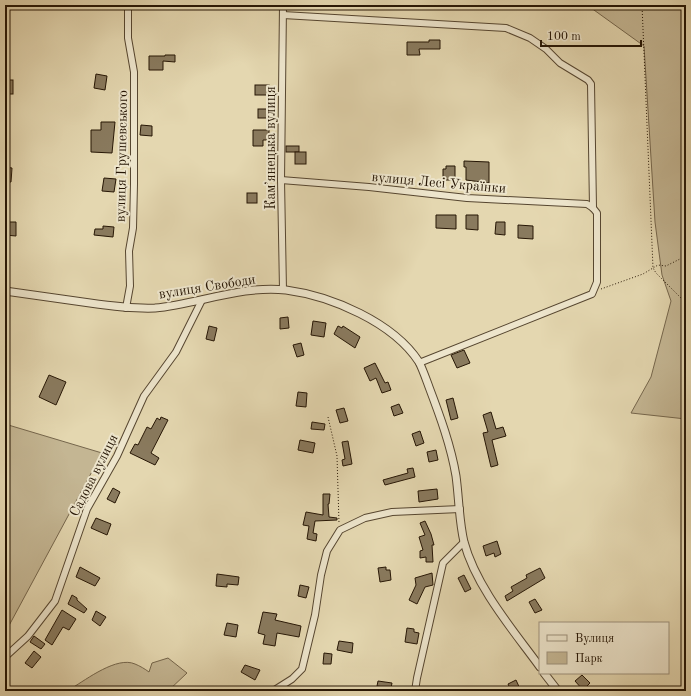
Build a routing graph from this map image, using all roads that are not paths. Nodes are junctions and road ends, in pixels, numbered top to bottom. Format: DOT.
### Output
graph roads {
  1 [pos="128,5"];
  2 [pos="283,5"];
  3 [pos="283,14"];
  4 [pos="281,180"];
  5 [pos="593,208"];
  6 [pos="283,290"];
  7 [pos="5,291"];
  8 [pos="202,300"];
  9 [pos="126,308"];
  10 [pos="419,363"];
  11 [pos="460,509"];
  12 [pos="464,542"];
  13 [pos="5,657"];
  14 [pos="539,666"];
  15 [pos="545,674"];
  16 [pos="273,691"];
  17 [pos="416,691"];
  18 [pos="558,691"];
  1 -- 9 [label="street, вулиця Грушевського"];
  2 -- 3 [label="street, Камʼянецька вулиця"];
  3 -- 4 [label="street, Камʼянецька вулиця"];
  3 -- 5 [label="street"];
  4 -- 5 [label="street, вулиця Лесі Українки"];
  4 -- 6 [label="street, Камʼянецька вулиця"];
  5 -- 10 [label="street"];
  6 -- 8 [label="street, вулиця Свободи"];
  6 -- 10 [label="street, вулиця Свободи"];
  7 -- 9 [label="street, вулиця Свободи"];
  8 -- 9 [label="street, вулиця Свободи"];
  8 -- 13 [label="street, Садова вулиця"];
  10 -- 11 [label="street, вулиця Свободи"];
  11 -- 12 [label="street, вулиця Свободи"];
  11 -- 16 [label="street"];
  12 -- 14 [label="street, вулиця Свободи"];
  12 -- 17 [label="street"];
  15 -- 18 [label="street"];
}
